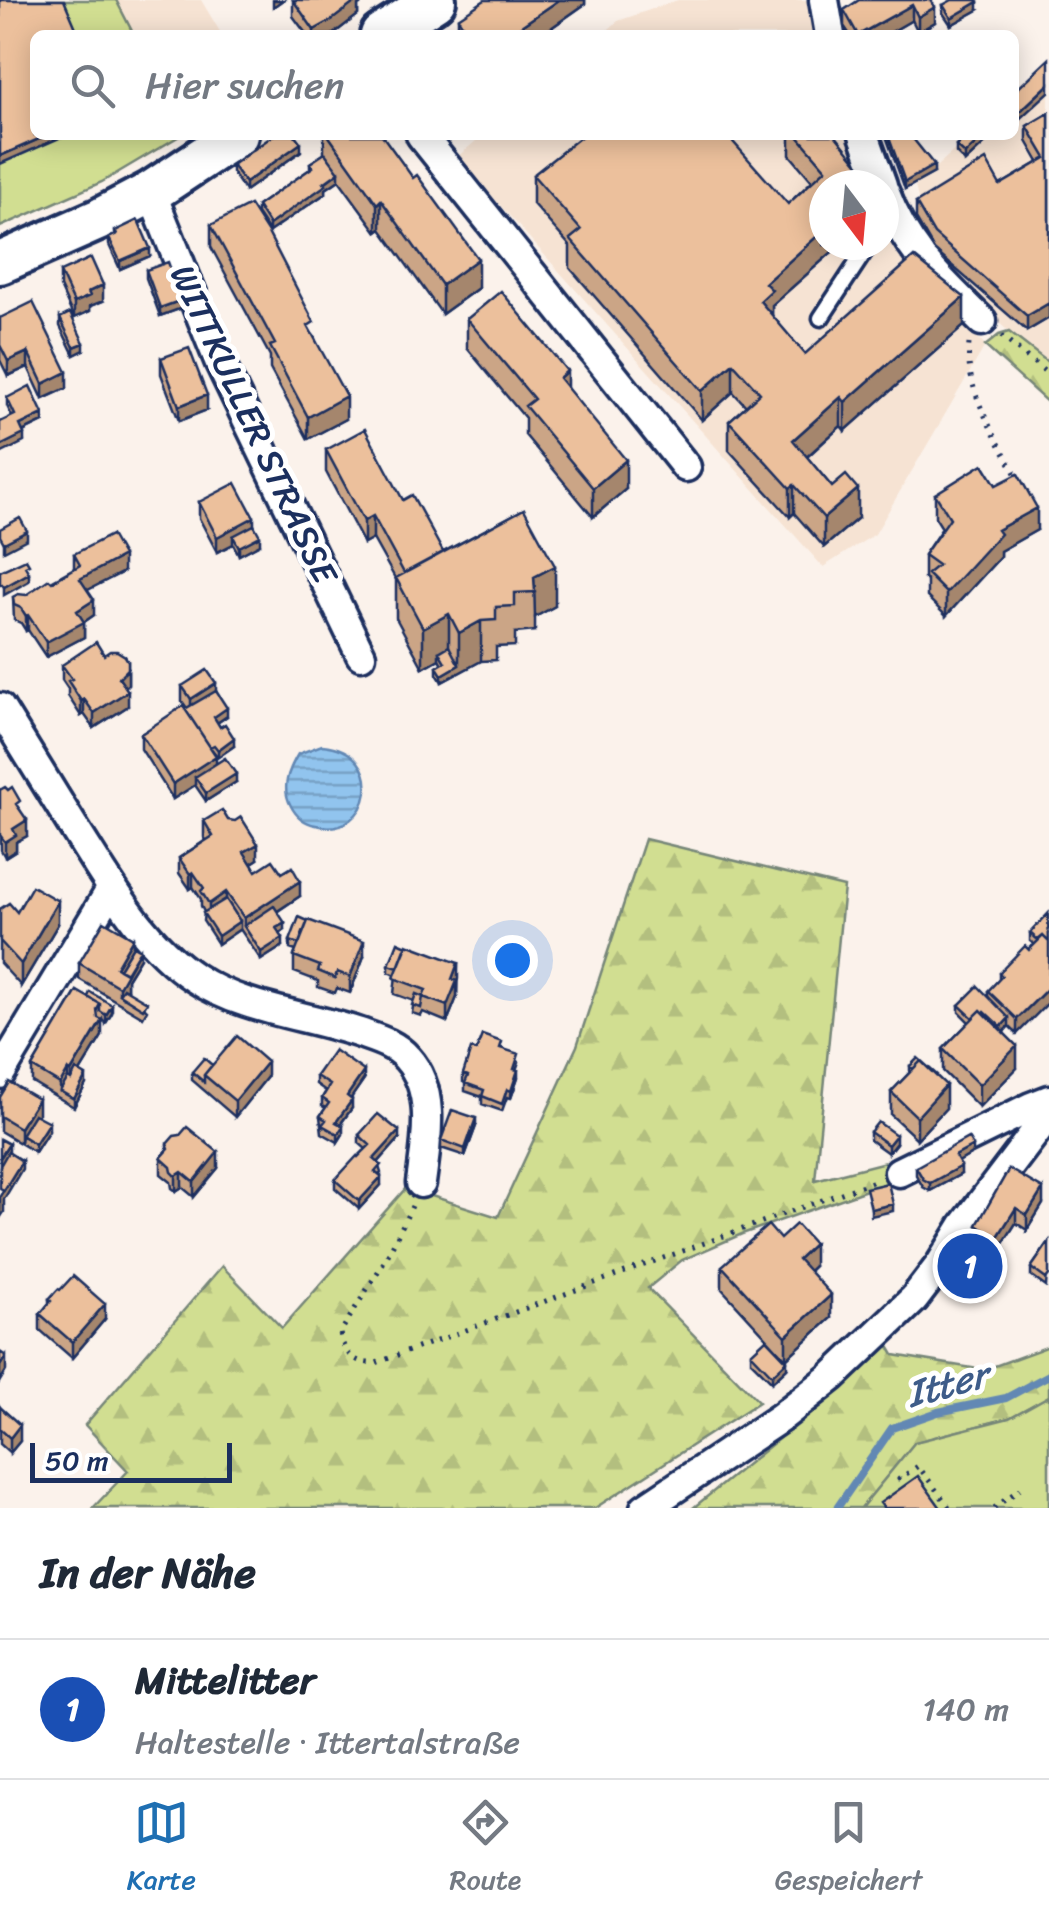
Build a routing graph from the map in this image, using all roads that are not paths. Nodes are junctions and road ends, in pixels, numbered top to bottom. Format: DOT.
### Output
graph roads {
  1 [pos="434,0"];
  2 [pos="824,0"];
  3 [pos="389,30"];
  4 [pos="829,30"];
  5 [pos="229,140"];
  6 [pos="425,140"];
  7 [pos="866,140"];
  8 [pos="877,170"];
  9 [pos="151,192"];
  10 [pos="899,238"];
  11 [pos="859,260"];
  12 [pos="0,263"];
  13 [pos="821,318"];
  14 [pos="982,320"];
  15 [pos="686,467"];
  16 [pos="362,655"];
  17 [pos="0,708"];
  18 [pos="112,888"];
  19 [pos="0,1074"];
  20 [pos="1049,1100"];
  21 [pos="1049,1114"];
  22 [pos="899,1172"];
  23 [pos="421,1182"];
  24 [pos="645,1508"];
  1 -- 3 [label="main road"];
  2 -- 4 [label="street"];
  5 -- 9 [label="main road"];
  6 -- 15 [label="street"];
  7 -- 8 [label="street"];
  9 -- 12 [label="main road"];
  9 -- 16 [label="street, WITTKULLER STRASSE"];
  10 -- 14 [label="street"];
  11 -- 13 [label="lane"];
  17 -- 18 [label="street"];
  18 -- 19 [label="street"];
  18 -- 23 [label="street"];
  20 -- 22 [label="street"];
  21 -- 24 [label="street"];
}
